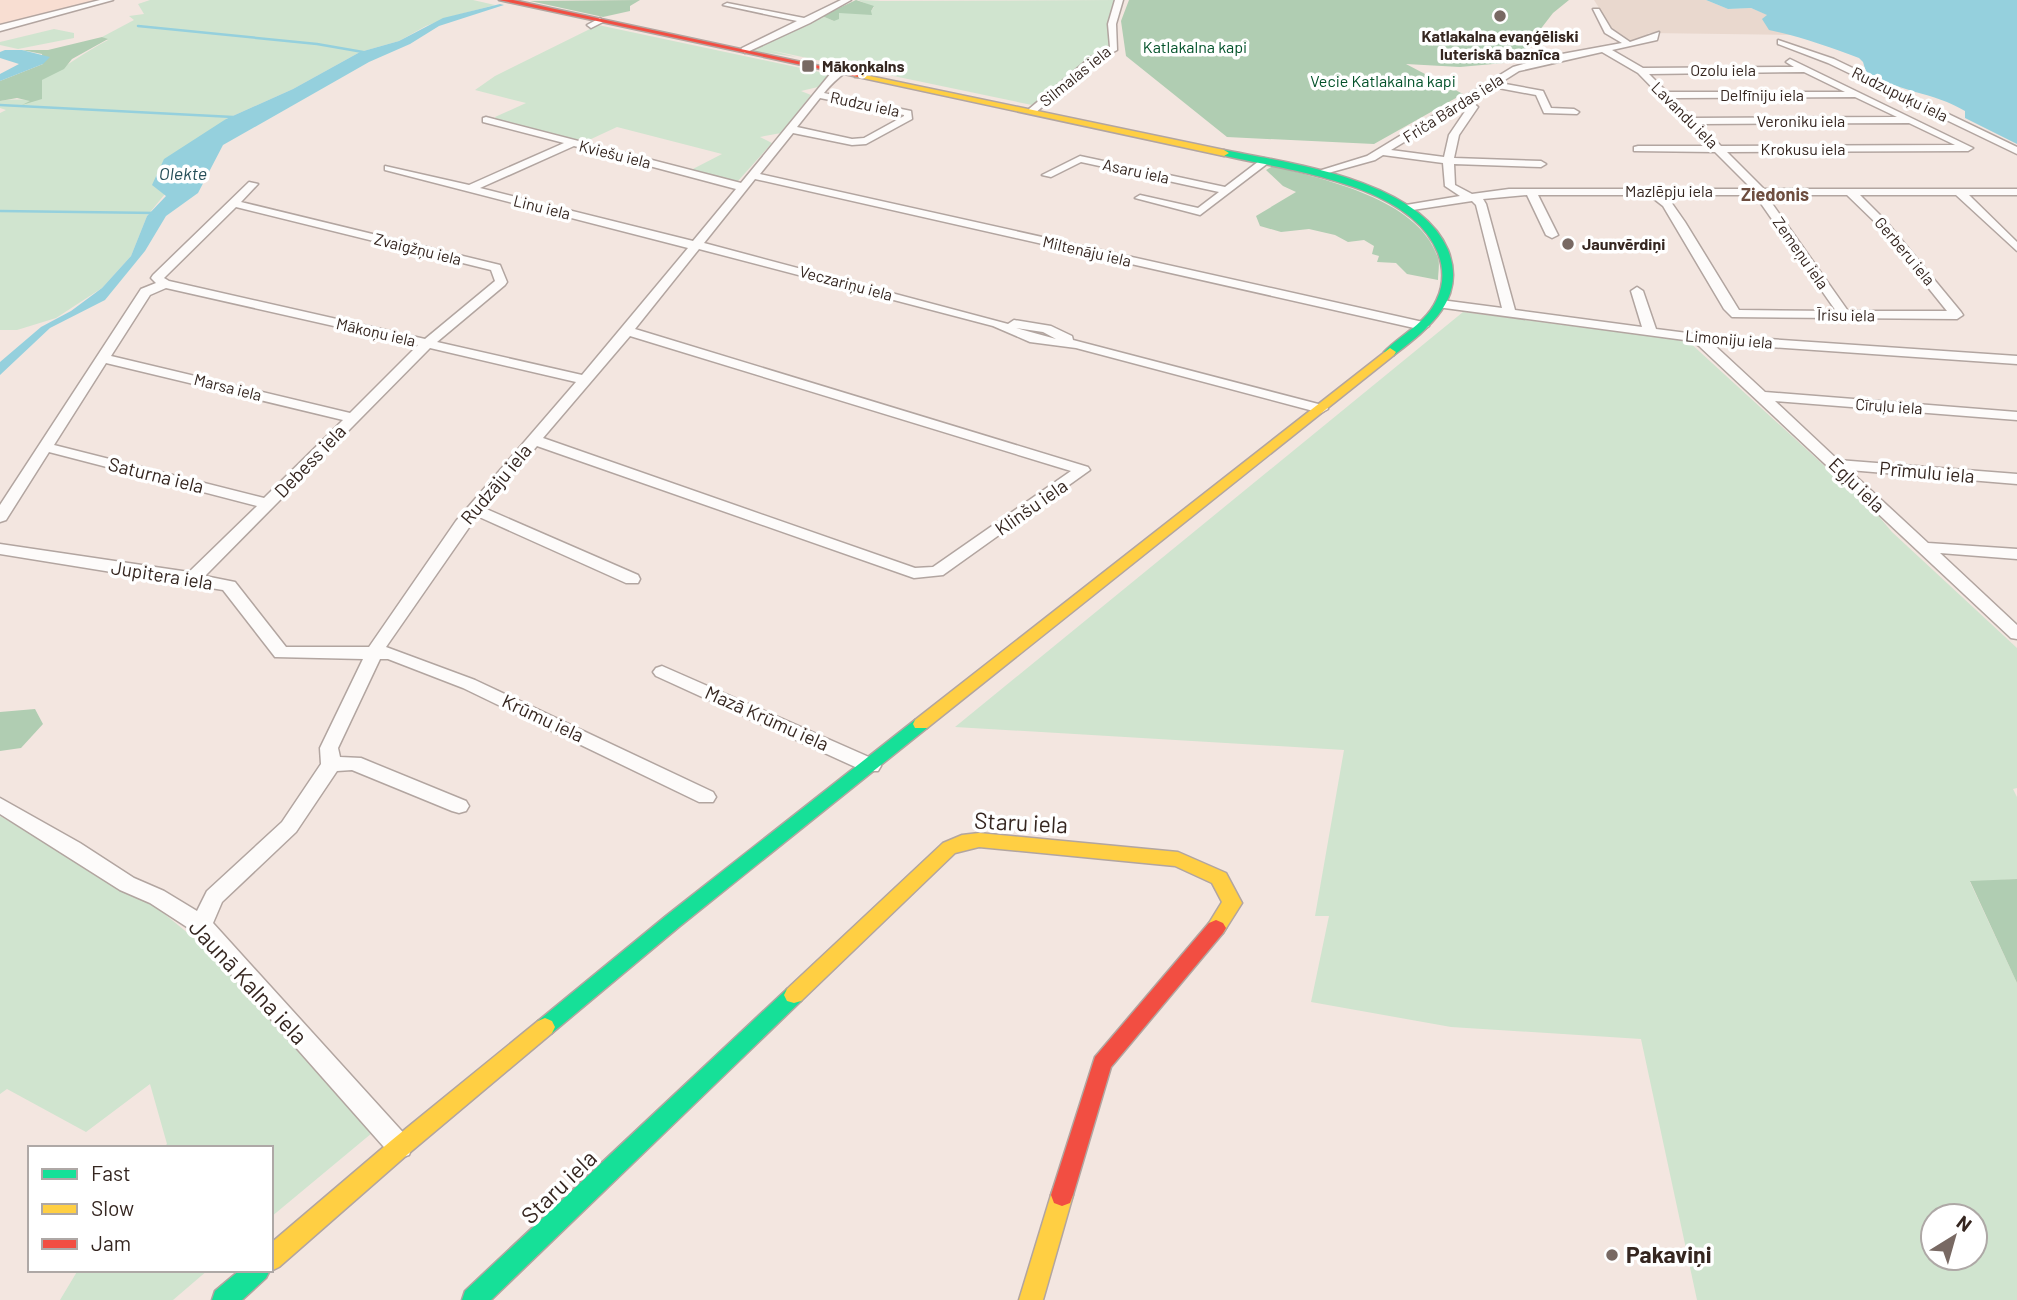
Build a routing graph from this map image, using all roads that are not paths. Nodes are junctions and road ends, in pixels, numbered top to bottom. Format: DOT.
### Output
graph roads {
  1 [pos="109,0"];
  2 [pos="503,0"];
  3 [pos="847,0"];
  4 [pos="1119,0"];
  5 [pos="727,5"];
  6 [pos="1596,11"];
  7 [pos="807,21"];
  8 [pos="0,28"];
  9 [pos="1656,33"];
  10 [pos="1781,42"];
  11 [pos="1627,45"];
  12 [pos="1603,49"];
  13 [pos="745,50"];
  14 [pos="1790,62"];
  15 [pos="1806,70"];
  16 [pos="842,71"];
  17 [pos="1641,71"];
  18 [pos="1493,84"];
  19 [pos="816,93"];
  20 [pos="1665,95"];
  21 [pos="1858,95"];
  22 [pos="1466,101"];
  23 [pos="1032,111"];
  24 [pos="1574,112"];
  25 [pos="486,120"];
  26 [pos="1910,120"];
  27 [pos="1691,121"];
  28 [pos="782,135"];
  29 [pos="573,143"];
  30 [pos="1638,149"];
  31 [pos="1718,149"];
  32 [pos="2017,151"];
  33 [pos="1383,152"];
  34 [pos="1267,160"];
  35 [pos="1448,161"];
  36 [pos="1541,164"];
  37 [pos="389,168"];
  38 [pos="1317,173"];
  39 [pos="752,175"];
  40 [pos="1047,175"];
  41 [pos="253,184"];
  42 [pos="743,187"];
  43 [pos="469,189"];
  44 [pos="1956,190"];
  45 [pos="1228,191"];
  46 [pos="1650,191"];
  47 [pos="1758,191"];
  48 [pos="1849,191"];
  49 [pos="1531,192"];
  50 [pos="2017,192"];
  51 [pos="1472,197"];
  52 [pos="1140,198"];
  53 [pos="232,203"];
  54 [pos="1406,208"];
  55 [pos="1552,235"];
  56 [pos="695,245"];
  57 [pos="2017,248"];
  58 [pos="165,284"];
  59 [pos="1637,291"];
  60 [pos="1441,304"];
  61 [pos="1510,314"];
  62 [pos="1845,315"];
  63 [pos="1957,315"];
  64 [pos="1423,326"];
  65 [pos="627,331"];
  66 [pos="1650,331"];
  67 [pos="1695,338"];
  68 [pos="427,344"];
  69 [pos="104,358"];
  70 [pos="2015,361"];
  71 [pos="587,380"];
  72 [pos="1760,396"];
  73 [pos="1321,410"];
  74 [pos="2017,416"];
  75 [pos="352,418"];
  76 [pos="534,440"];
  77 [pos="45,447"];
  78 [pos="1836,464"];
  79 [pos="2017,479"];
  80 [pos="268,504"];
  81 [pos="474,509"];
  82 [pos="0,517"];
  83 [pos="1922,547"];
  84 [pos="0,549"];
  85 [pos="2017,554"];
  86 [pos="193,578"];
  87 [pos="632,579"];
  88 [pos="2017,634"];
  89 [pos="375,651"];
  90 [pos="662,672"];
  91 [pos="331,765"];
  92 [pos="871,766"];
  93 [pos="706,797"];
  94 [pos="0,805"];
  95 [pos="459,806"];
  96 [pos="201,925"];
  97 [pos="400,1147"];
  98 [pos="273,1257"];
  99 [pos="256,1272"];
  100 [pos="227,1299"];
  101 [pos="474,1300"];
  102 [pos="1031,1300"];
  1 -- 8 [label="street"];
  2 -- 13 [label="main road"];
  3 -- 7 [label="street"];
  4 -- 23 [label="street, Silmalas iela"];
  5 -- 7 [label="street"];
  6 -- 11 [label="street"];
  7 -- 13 [label="street"];
  9 -- 11 [label="street, Friča Bārdas iela"];
  10 -- 32 [label="street, Rudzupuķu iela"];
  11 -- 12 [label="street, Friča Bārdas iela"];
  12 -- 17 [label="street, Lavandu iela"];
  12 -- 18 [label="street, Friča Bārdas iela"];
  13 -- 16 [label="main road"];
  14 -- 15 [label="street"];
  15 -- 17 [label="street, Ozolu iela"];
  15 -- 21 [label="street"];
  16 -- 19 [label="street, Rudzāju iela"];
  16 -- 23 [label="main road"];
  17 -- 20 [label="street, Lavandu iela"];
  18 -- 22 [label="street, Friča Bārdas iela"];
  18 -- 24 [label="street"];
  19 -- 28 [label="street, Rudzāju iela"];
  19 -- 28 [label="street, Rudzu iela"];
  20 -- 21 [label="street, Delfīniju iela"];
  20 -- 27 [label="street, Lavandu iela"];
  21 -- 26 [label="street"];
  22 -- 33 [label="street, Friča Bārdas iela"];
  22 -- 35 [label="street"];
  23 -- 34 [label="main road"];
  25 -- 29 [label="street, Kviešu iela"];
  26 -- 27 [label="street, Veroniku iela"];
  26 -- 31 [label="street, Krokusu iela"];
  27 -- 31 [label="street, Lavandu iela"];
  28 -- 39 [label="street, Rudzāju iela"];
  29 -- 42 [label="street, Kviešu iela"];
  29 -- 43 [label="street"];
  30 -- 31 [label="street, Krokusu iela"];
  31 -- 47 [label="street, Lavandu iela"];
  33 -- 35 [label="street"];
  33 -- 38 [label="street, Friča Bārdas iela"];
  34 -- 38 [label="main road"];
  34 -- 45 [label="street"];
  35 -- 36 [label="street"];
  35 -- 51 [label="street"];
  37 -- 43 [label="street, Linu iela"];
  38 -- 54 [label="main road"];
  39 -- 42 [label="street, Rudzāju iela"];
  39 -- 64 [label="street, Miltenāju iela"];
  40 -- 45 [label="street, Asaru iela"];
  41 -- 53 [label="street"];
  42 -- 56 [label="street, Rudzāju iela"];
  43 -- 56 [label="street, Linu iela"];
  44 -- 48 [label="street, Mazlēpju iela"];
  44 -- 50 [label="street, Mazlēpju iela"];
  44 -- 57 [label="street"];
  45 -- 52 [label="street"];
  46 -- 47 [label="street, Mazlēpju iela"];
  46 -- 49 [label="street, Mazlēpju iela"];
  46 -- 62 [label="street, Īrisu iela"];
  47 -- 48 [label="street, Mazlēpju iela"];
  47 -- 62 [label="street, Zemeņu iela"];
  48 -- 63 [label="street, Gerberu iela"];
  49 -- 51 [label="street, Mazlēpju iela"];
  49 -- 55 [label="street"];
  51 -- 54 [label="street, Mazlēpju iela"];
  51 -- 61 [label="street"];
  53 -- 58 [label="street"];
  53 -- 68 [label="street, Zvaigžņu iela"];
  54 -- 60 [label="main road"];
  56 -- 65 [label="street, Rudzāju iela"];
  56 -- 73 [label="street, Veczariņu iela"];
  58 -- 68 [label="street, Mākoņu iela"];
  58 -- 69 [label="street"];
  59 -- 66 [label="street"];
  60 -- 61 [label="street, Limoniju iela"];
  60 -- 64 [label="main road"];
  61 -- 66 [label="street, Limoniju iela"];
  62 -- 63 [label="street, Īrisu iela"];
  64 -- 73 [label="main road"];
  65 -- 71 [label="street, Rudzāju iela"];
  65 -- 76 [label="street, Klinšu iela"];
  66 -- 67 [label="street, Limoniju iela"];
  67 -- 70 [label="street, Limoniju iela"];
  67 -- 72 [label="street, Egļu iela"];
  68 -- 71 [label="street, Mākoņu iela"];
  68 -- 75 [label="street, Debess iela"];
  69 -- 75 [label="street, Marsa iela"];
  69 -- 77 [label="street"];
  71 -- 76 [label="street, Rudzāju iela"];
  72 -- 74 [label="street, Cīruļu iela"];
  72 -- 78 [label="street, Egļu iela"];
  73 -- 92 [label="main road"];
  75 -- 80 [label="street, Debess iela"];
  76 -- 81 [label="street, Rudzāju iela"];
  77 -- 80 [label="street, Saturna iela"];
  77 -- 82 [label="street"];
  78 -- 79 [label="street, Prīmulu iela"];
  78 -- 83 [label="street, Egļu iela"];
  80 -- 86 [label="street, Debess iela"];
  81 -- 87 [label="street"];
  81 -- 89 [label="street, Rudzāju iela"];
  83 -- 85 [label="street"];
  83 -- 88 [label="street, Egļu iela"];
  84 -- 86 [label="street, Jupitera iela"];
  86 -- 89 [label="street, Jupitera iela"];
  89 -- 91 [label="street, Rudzāju iela"];
  89 -- 93 [label="street, Krūmu iela"];
  90 -- 92 [label="street, Mazā Krūmu iela"];
  91 -- 95 [label="street"];
  91 -- 96 [label="street, Rudzāju iela"];
  92 -- 97 [label="main road"];
  94 -- 96 [label="street, Jaunā Kalna iela"];
  96 -- 97 [label="street, Jaunā Kalna iela"];
  97 -- 98 [label="main road"];
  99 -- 100 [label="main road"];
  101 -- 102 [label="main road, Staru iela"];
}
